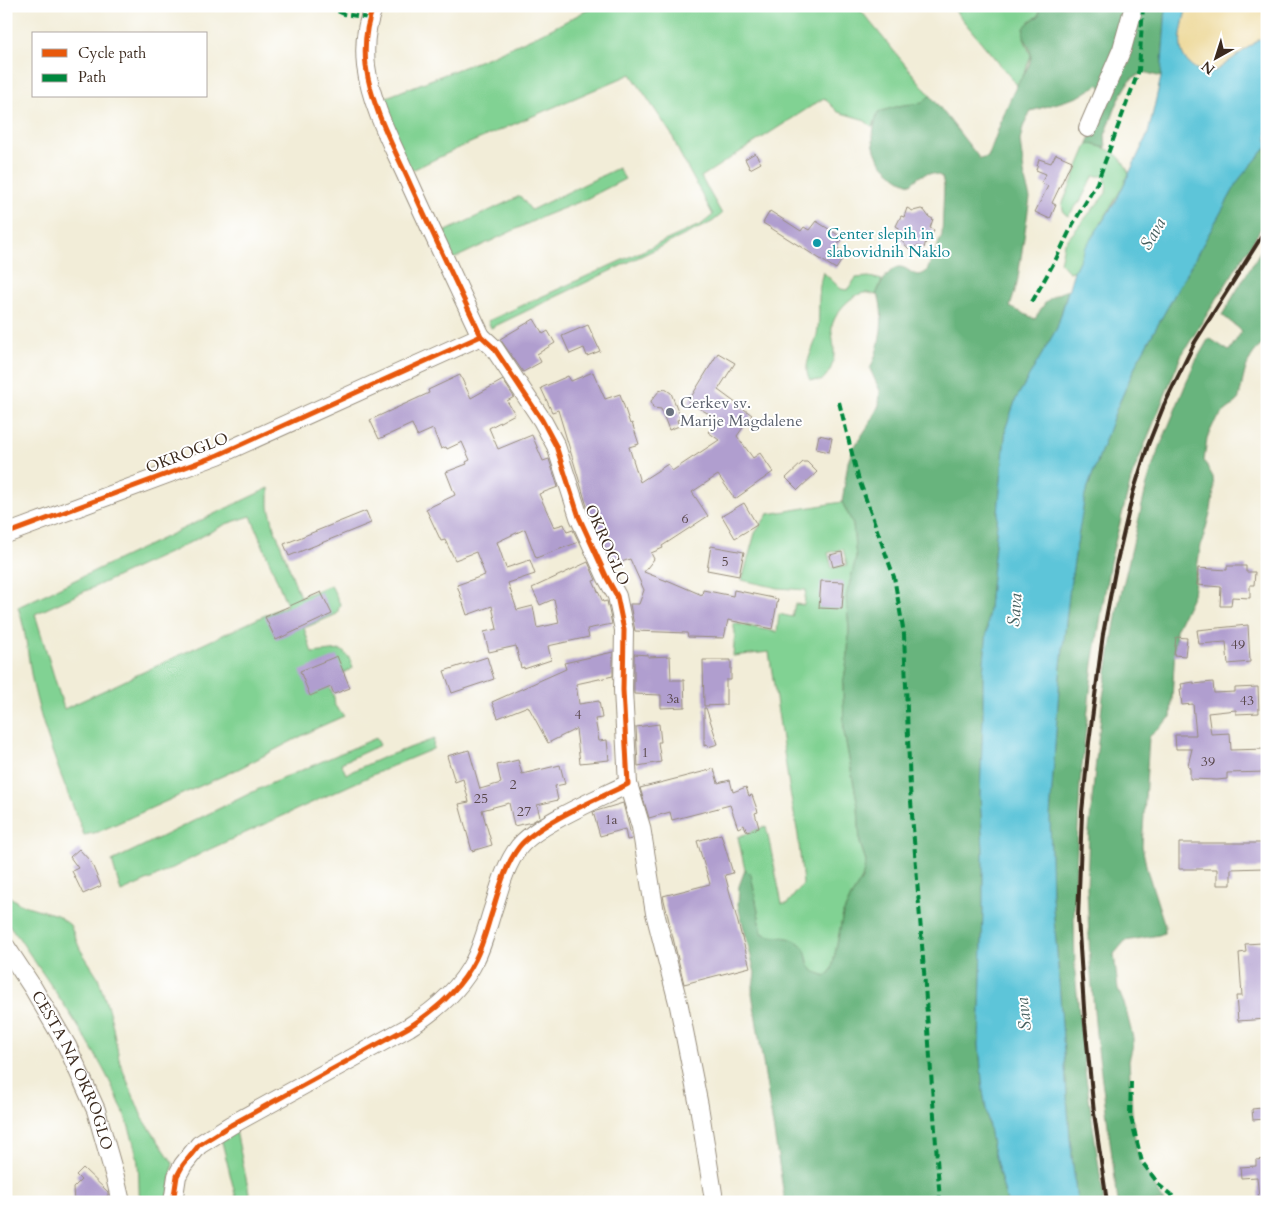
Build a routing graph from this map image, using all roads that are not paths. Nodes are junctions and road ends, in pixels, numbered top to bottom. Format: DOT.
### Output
graph roads {
  1 [pos="374,6"];
  2 [pos="1134,6"];
  3 [pos="1088,128"];
  4 [pos="481,336"];
  5 [pos="6,534"];
  6 [pos="628,784"];
  7 [pos="6,947"];
  8 [pos="714,1200"];
  9 [pos="121,1202"];
  10 [pos="173,1202"];
  1 -- 4 [label="street, OKROGLO"];
  2 -- 3 [label="street"];
  4 -- 5 [label="street, OKROGLO"];
  4 -- 6 [label="street, OKROGLO"];
  6 -- 8 [label="street, OKROGLO"];
  6 -- 10 [label="street"];
  7 -- 9 [label="street, CESTA NA OKROGLO"];
}
